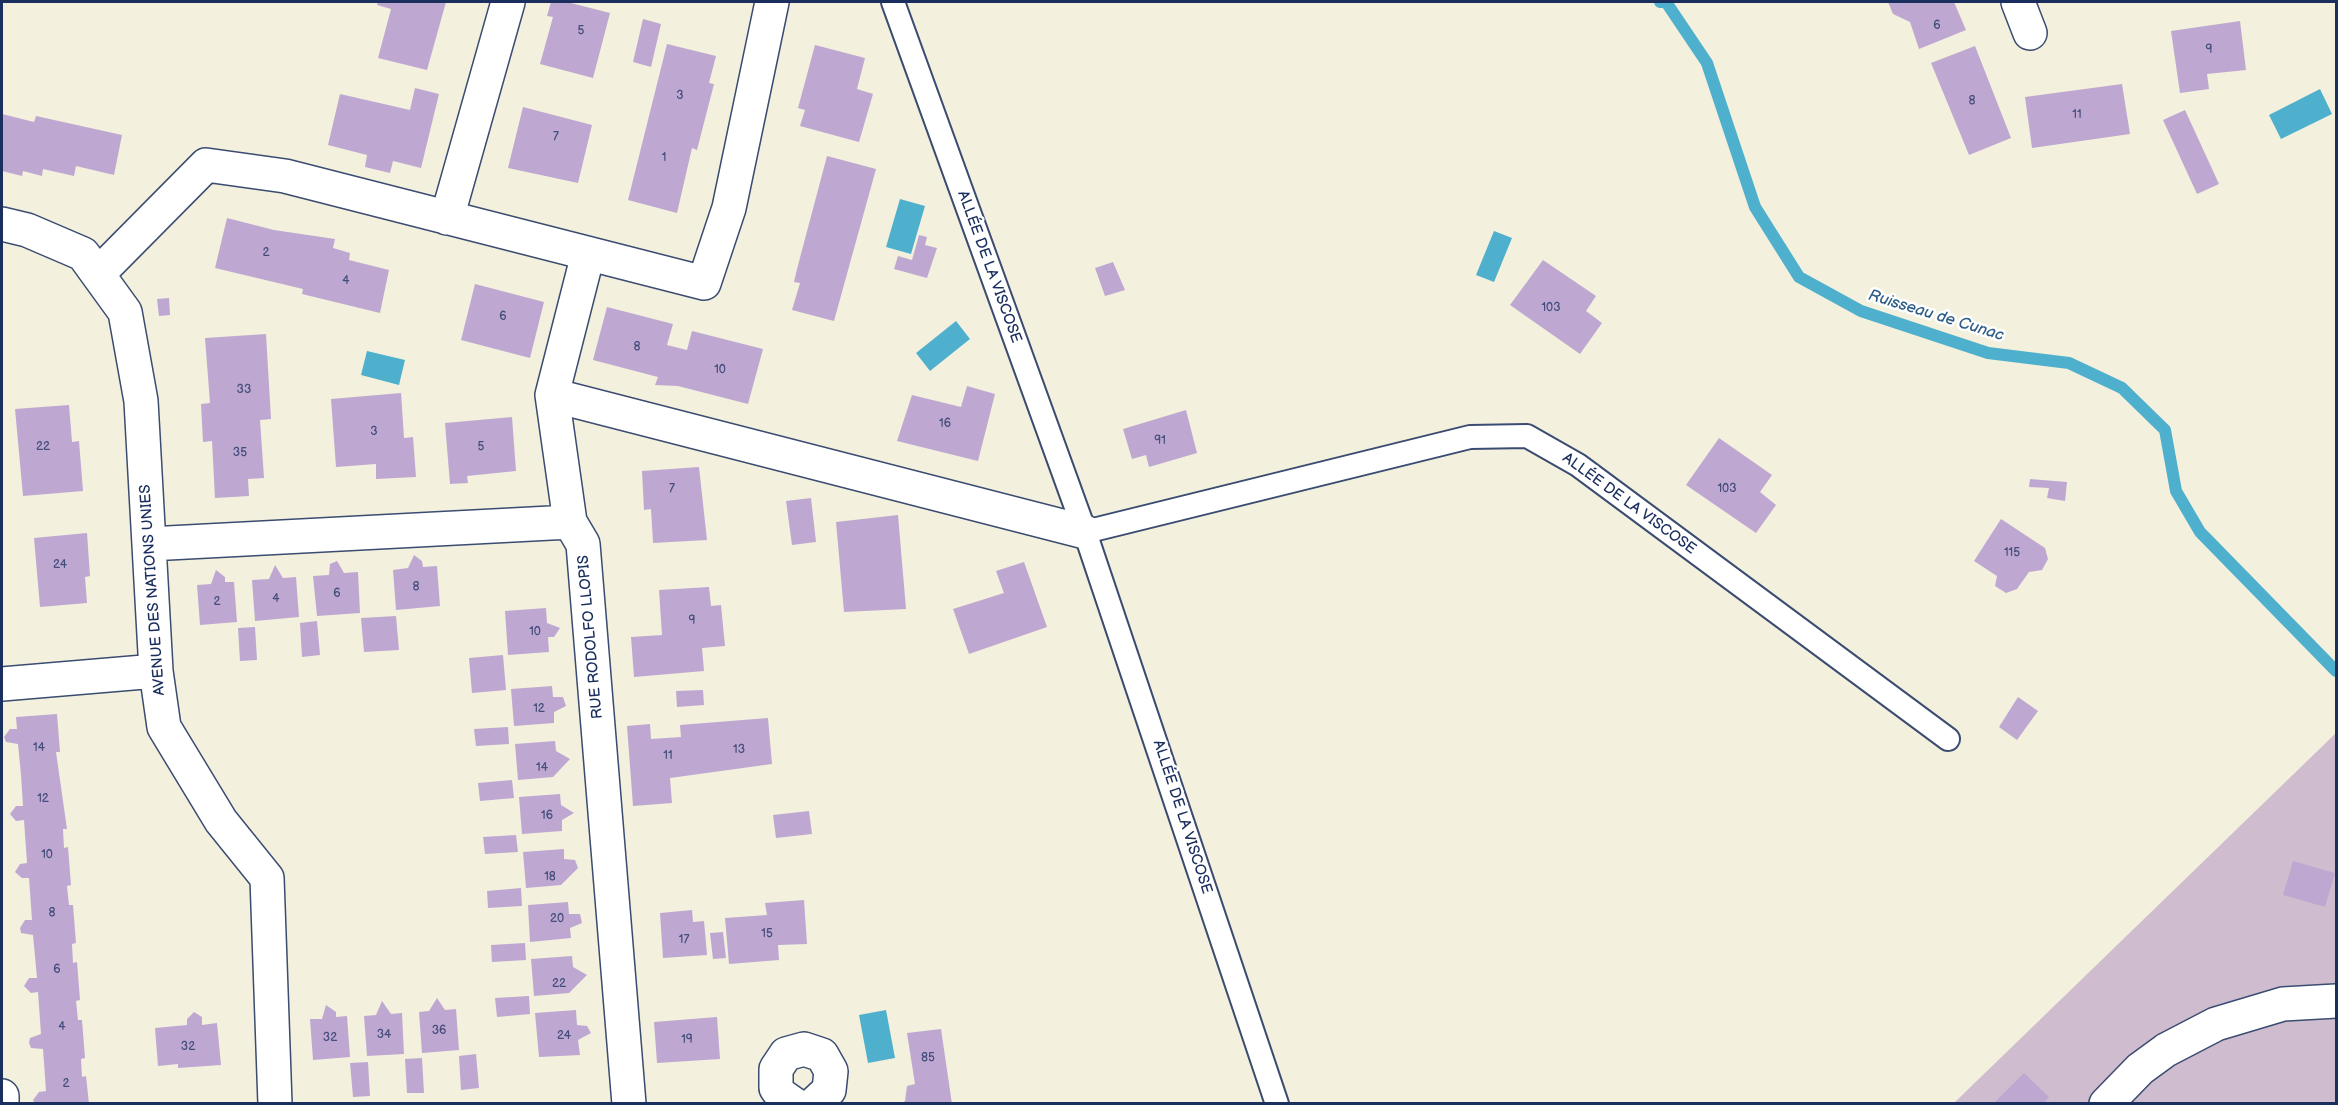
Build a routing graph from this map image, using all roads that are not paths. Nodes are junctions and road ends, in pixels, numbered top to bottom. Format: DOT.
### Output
graph roads {
  1 [pos="508,2"];
  2 [pos="772,2"];
  3 [pos="893,2"];
  4 [pos="2018,2"];
  5 [pos="2030,33"];
  6 [pos="447,218"];
  7 [pos="2,224"];
  8 [pos="588,254"];
  9 [pos="98,274"];
  10 [pos="552,395"];
  11 [pos="570,522"];
  12 [pos="1084,532"];
  13 [pos="149,544"];
  14 [pos="156,671"];
  15 [pos="2,684"];
  16 [pos="1948,739"];
  17 [pos="2337,1001"];
  18 [pos="2,1096"];
  19 [pos="793,1103"];
  20 [pos="2,1104"];
  21 [pos="275,1104"];
  22 [pos="629,1104"];
  23 [pos="786,1104"];
  24 [pos="814,1104"];
  25 [pos="1277,1104"];
  26 [pos="2106,1104"];
  1 -- 6 [label="street"];
  2 -- 8 [label="street"];
  3 -- 12 [label="lane, ALLÉE DE LA VISCOSE"];
  4 -- 5 [label="street"];
  6 -- 8 [label="street"];
  6 -- 9 [label="street"];
  7 -- 9 [label="street, AVENUE DES NATIONS UNIES"];
  8 -- 10 [label="street"];
  9 -- 13 [label="street, AVENUE DES NATIONS UNIES"];
  10 -- 11 [label="street, RUE RODOLFO LLOPIS"];
  10 -- 12 [label="street"];
  11 -- 13 [label="street"];
  11 -- 22 [label="street, RUE RODOLFO LLOPIS"];
  12 -- 16 [label="lane, ALLÉE DE LA VISCOSE"];
  12 -- 25 [label="lane, ALLÉE DE LA VISCOSE"];
  13 -- 14 [label="street, AVENUE DES NATIONS UNIES"];
  14 -- 15 [label="street"];
  14 -- 21 [label="street, AVENUE DES NATIONS UNIES"];
  17 -- 26 [label="street"];
  18 -- 20 [label="street"];
  19 -- 23 [label="street"];
  19 -- 24 [label="street"];
}
